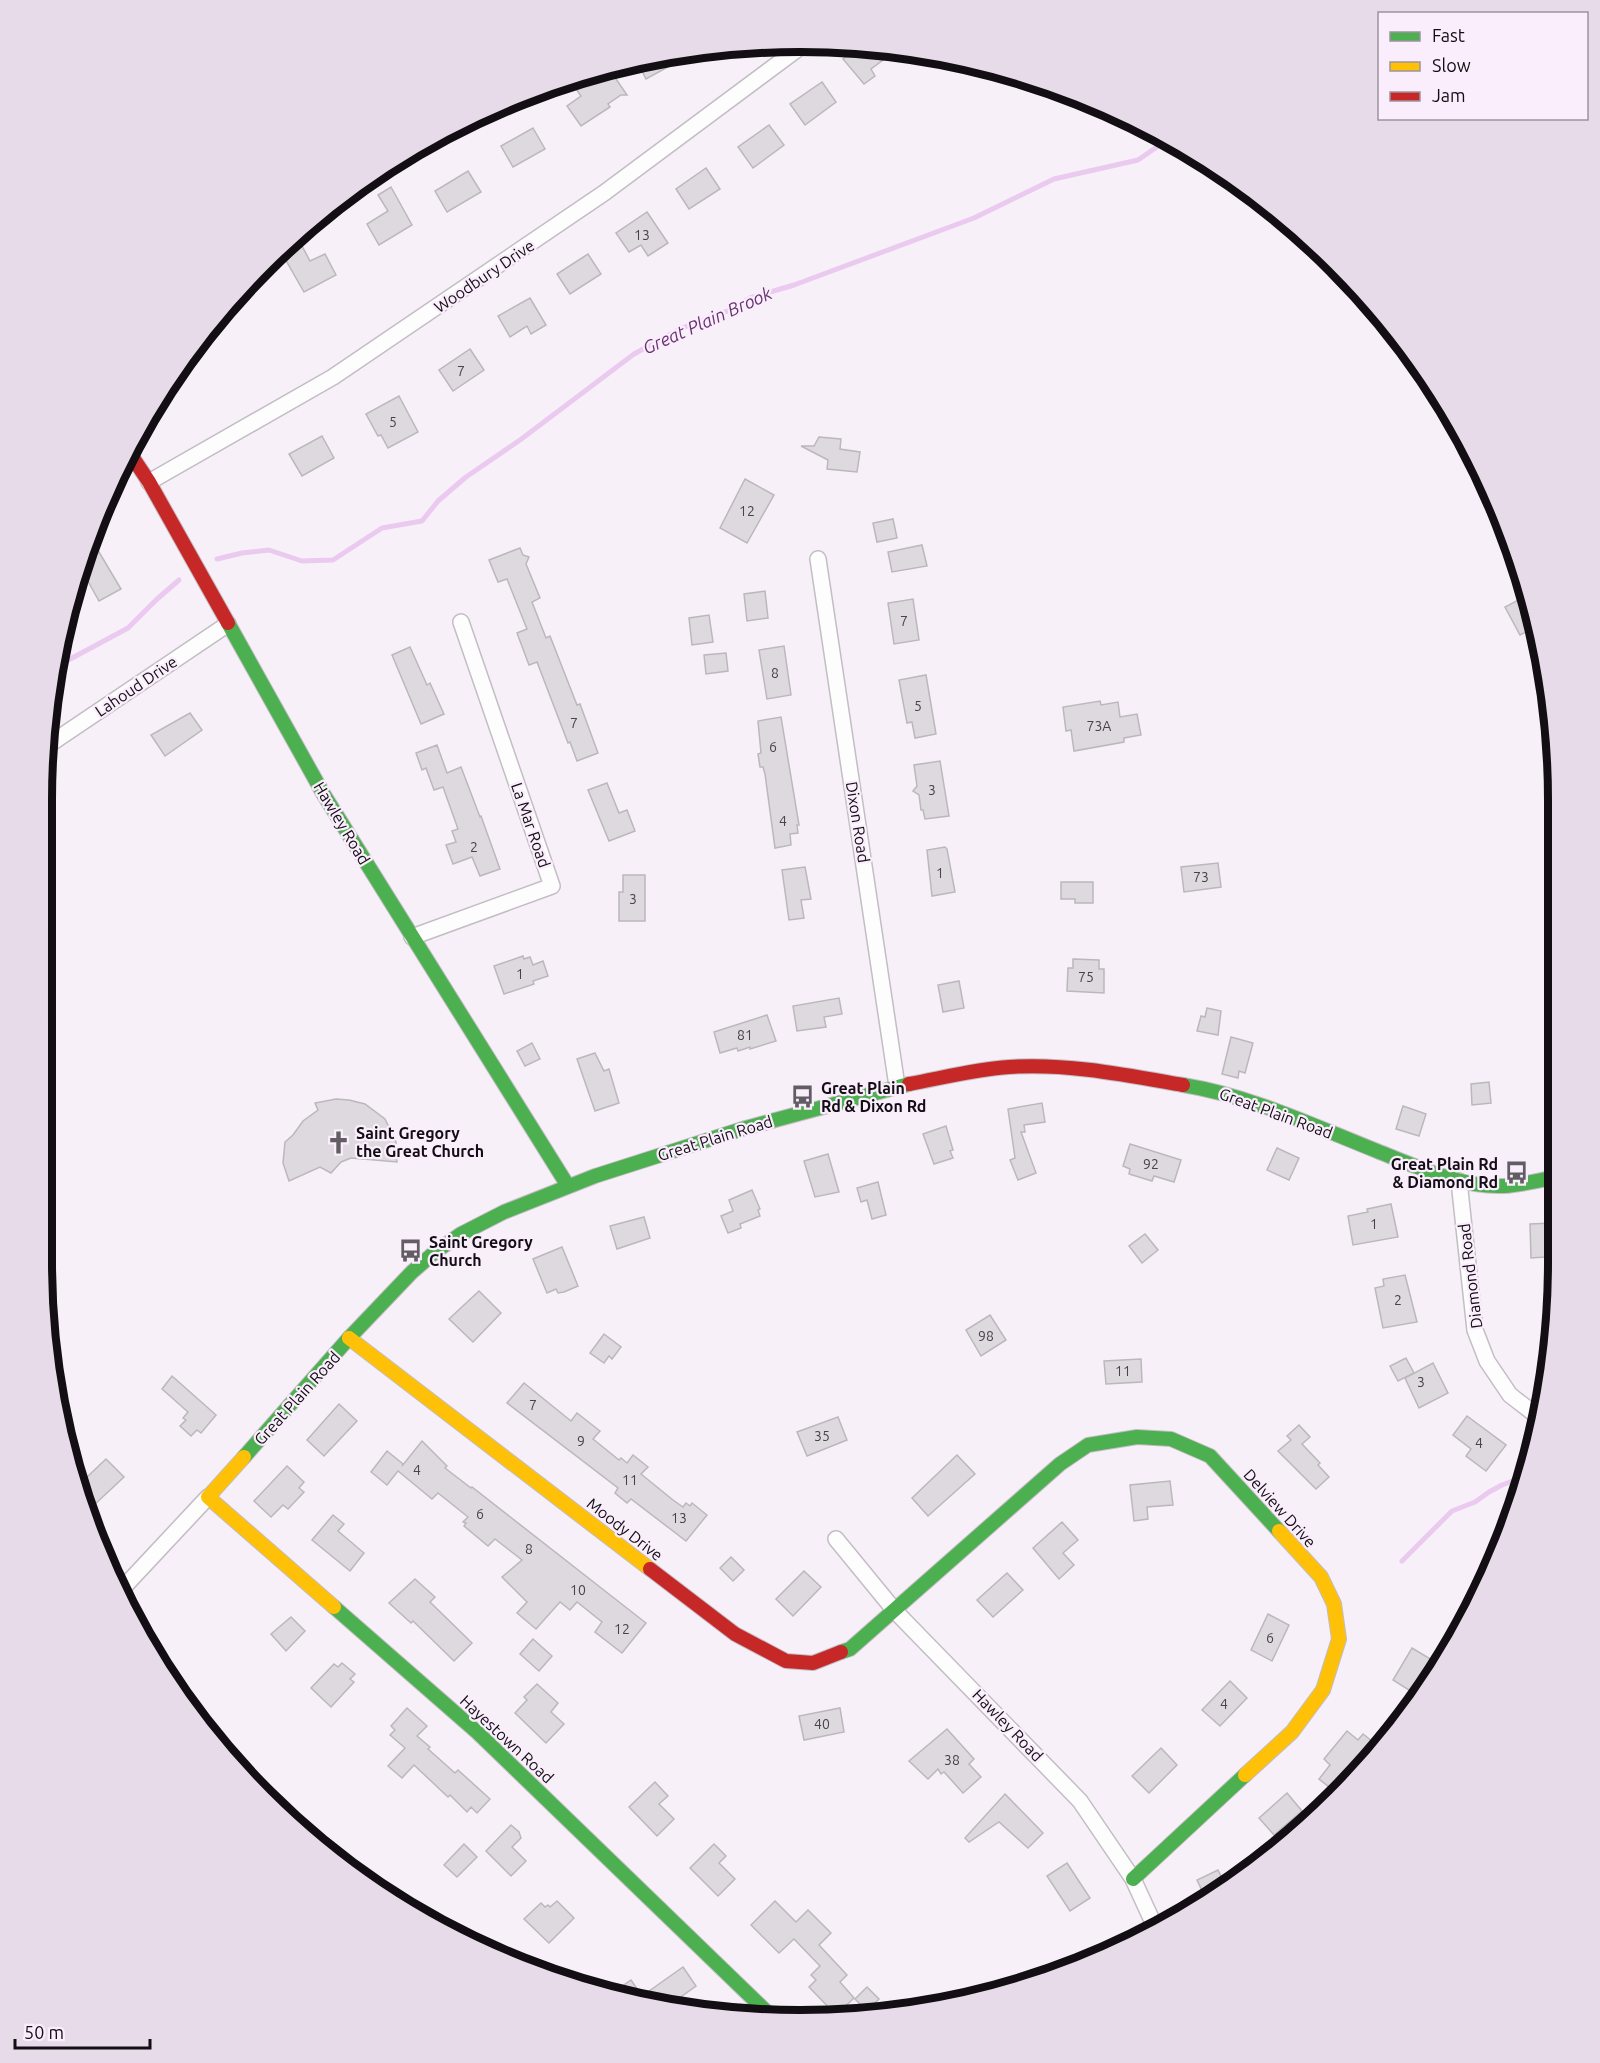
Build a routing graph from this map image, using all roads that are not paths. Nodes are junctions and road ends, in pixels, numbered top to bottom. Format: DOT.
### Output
graph roads {
  1 [pos="793,52"];
  2 [pos="135,460"];
  3 [pos="149,482"];
  4 [pos="818,559"];
  5 [pos="461,622"];
  6 [pos="228,624"];
  7 [pos="55,741"];
  8 [pos="412,937"];
  9 [pos="897,1086"];
  10 [pos="1548,1179"];
  11 [pos="1459,1181"];
  12 [pos="568,1186"];
  13 [pos="349,1338"];
  14 [pos="1532,1412"];
  15 [pos="208,1497"];
  16 [pos="836,1539"];
  17 [pos="126,1585"];
  18 [pos="895,1611"];
  19 [pos="1132,1879"];
  20 [pos="1152,1922"];
  21 [pos="763,2009"];
  1 -- 3 [label="street, Woodbury Drive"];
  2 -- 3 [label="street, Hawley Road"];
  3 -- 6 [label="street, Hawley Road"];
  4 -- 9 [label="street, Dixon Road"];
  5 -- 8 [label="street, La Mar Road"];
  6 -- 7 [label="street, Lahoud Drive"];
  6 -- 8 [label="street, Hawley Road"];
  8 -- 12 [label="street, Hawley Road"];
  9 -- 11 [label="street, Great Plain Road"];
  9 -- 12 [label="street, Great Plain Road"];
  10 -- 11 [label="street, Great Plain Road"];
  11 -- 14 [label="street, Diamond Road"];
  12 -- 13 [label="street, Great Plain Road"];
  13 -- 15 [label="street, Great Plain Road"];
  13 -- 18 [label="street, Moody Drive"];
  15 -- 17 [label="street, Great Plain Road"];
  15 -- 21 [label="street, Hayestown Road"];
  16 -- 18 [label="street, Hawley Road"];
  18 -- 19 [label="street, Hawley Road"];
  18 -- 19 [label="street, Delview Drive"];
  19 -- 20 [label="street, Hawley Road"];
}
